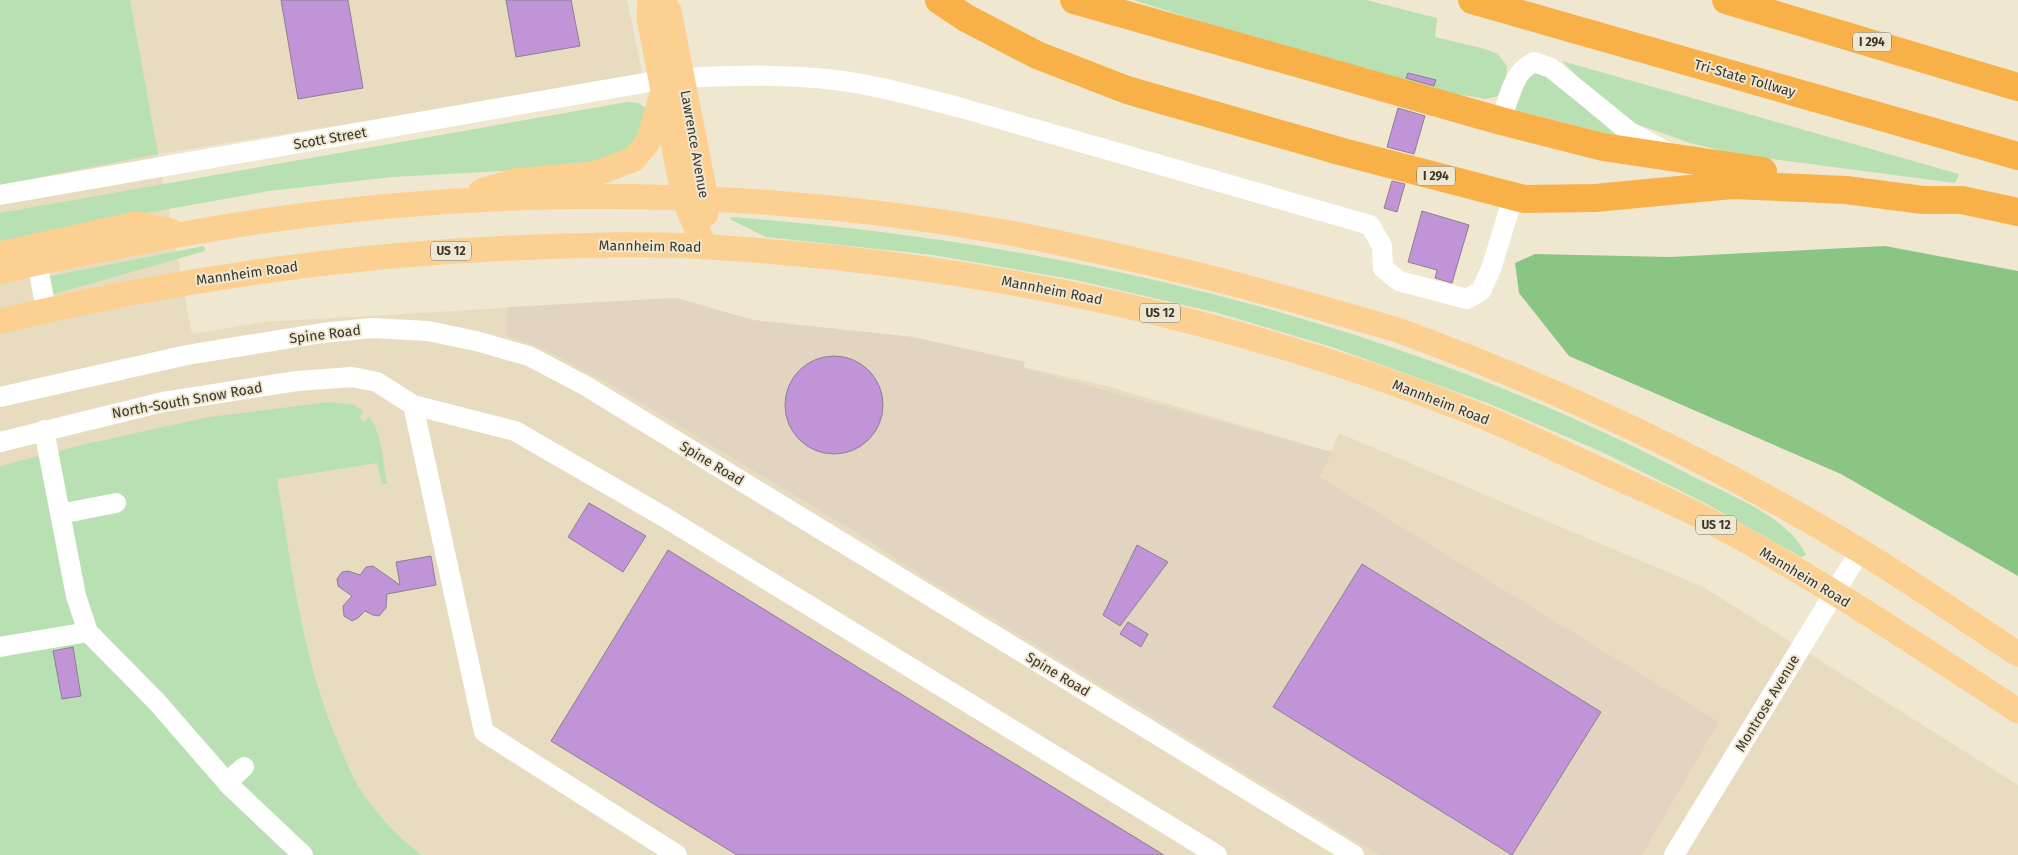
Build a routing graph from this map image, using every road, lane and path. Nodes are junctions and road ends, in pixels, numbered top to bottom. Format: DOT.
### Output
graph roads {
  1 [pos="650,0"];
  2 [pos="662,0"];
  3 [pos="939,0"];
  4 [pos="1074,0"];
  5 [pos="1472,0"];
  6 [pos="1726,0"];
  7 [pos="669,83"];
  8 [pos="2018,87"];
  9 [pos="1501,121"];
  10 [pos="2018,156"];
  11 [pos="1703,164"];
  12 [pos="0,195"];
  13 [pos="1513,196"];
  14 [pos="695,199"];
  15 [pos="1962,200"];
  16 [pos="446,201"];
  17 [pos="2018,212"];
  18 [pos="184,233"];
  19 [pos="705,247"];
  20 [pos="0,254"];
  21 [pos="37,262"];
  22 [pos="0,272"];
  23 [pos="46,310"];
  24 [pos="0,321"];
  25 [pos="0,397"];
  26 [pos="413,405"];
  27 [pos="44,430"];
  28 [pos="0,442"];
  29 [pos="116,503"];
  30 [pos="60,514"];
  31 [pos="1860,551"];
  32 [pos="1833,593"];
  33 [pos="88,632"];
  34 [pos="0,647"];
  35 [pos="2018,654"];
  36 [pos="2018,711"];
  37 [pos="244,767"];
  38 [pos="227,782"];
  39 [pos="303,855"];
  40 [pos="677,855"];
  41 [pos="1217,855"];
  42 [pos="1354,855"];
  43 [pos="1674,855"];
  1 -- 7 [label="main road, Lawrence Avenue"];
  2 -- 7 [label="main road, Lawrence Avenue"];
  3 -- 13 [label="highway, I 294"];
  4 -- 9 [label="highway, I 294"];
  5 -- 10 [label="highway, Tri-State Tollway"];
  6 -- 8 [label="highway, I 294"];
  7 -- 12 [label="street, Scott Street"];
  7 -- 13 [label="street, Scott Street"];
  7 -- 14 [label="main road, Lawrence Avenue"];
  7 -- 16 [label="main road"];
  9 -- 11 [label="highway, I 294"];
  9 -- 11 [label="street"];
  11 -- 15 [label="highway, I 294"];
  13 -- 15 [label="highway, I 294"];
  14 -- 16 [label="main road"];
  14 -- 19 [label="main road, Lawrence Avenue"];
  14 -- 31 [label="main road"];
  15 -- 17 [label="highway, I 294"];
  16 -- 18 [label="main road"];
  18 -- 20 [label="main road"];
  18 -- 21 [label="main road"];
  19 -- 23 [label="main road, Mannheim Road / US 12"];
  19 -- 32 [label="main road, Mannheim Road / US 12"];
  21 -- 22 [label="main road"];
  21 -- 23 [label="street"];
  23 -- 24 [label="main road, Mannheim Road / US 12"];
  25 -- 42 [label="street, Spine Road"];
  26 -- 27 [label="street, North-South Snow Road"];
  26 -- 40 [label="street"];
  26 -- 41 [label="street"];
  27 -- 28 [label="street, North-South Snow Road"];
  27 -- 30 [label="street"];
  29 -- 30 [label="street"];
  30 -- 33 [label="street"];
  31 -- 32 [label="street, Montrose Avenue"];
  31 -- 35 [label="main road"];
  32 -- 36 [label="main road, Mannheim Road / US 12"];
  32 -- 43 [label="street, Montrose Avenue"];
  33 -- 34 [label="street"];
  33 -- 38 [label="street"];
  37 -- 38 [label="street"];
  38 -- 39 [label="street"];
}
